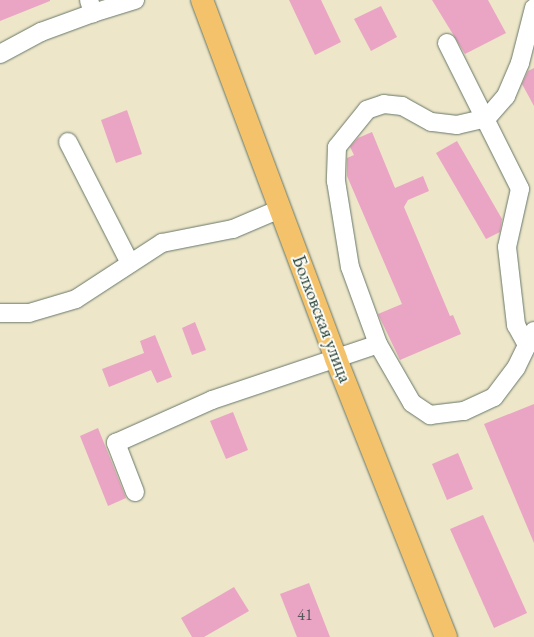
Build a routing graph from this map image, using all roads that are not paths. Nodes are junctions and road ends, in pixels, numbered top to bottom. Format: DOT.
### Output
graph roads {
  1 [pos="135,0"];
  2 [pos="202,0"];
  3 [pos="91,6"];
  4 [pos="534,8"];
  5 [pos="447,43"];
  6 [pos="0,54"];
  7 [pos="487,118"];
  8 [pos="68,142"];
  9 [pos="280,209"];
  10 [pos="130,263"];
  11 [pos="0,313"];
  12 [pos="531,338"];
  13 [pos="378,344"];
  14 [pos="336,359"];
  15 [pos="135,492"];
  16 [pos="446,637"];
  1 -- 3 [label="lane"];
  2 -- 9 [label="main road, Болховская улица"];
  3 -- 6 [label="lane"];
  4 -- 7 [label="lane"];
  5 -- 7 [label="lane"];
  7 -- 12 [label="lane"];
  7 -- 13 [label="lane"];
  8 -- 10 [label="lane"];
  9 -- 10 [label="lane"];
  9 -- 14 [label="main road, Болховская улица"];
  10 -- 11 [label="lane"];
  12 -- 13 [label="lane"];
  13 -- 14 [label="lane"];
  14 -- 15 [label="lane"];
  14 -- 16 [label="main road, Болховская улица"];
}
